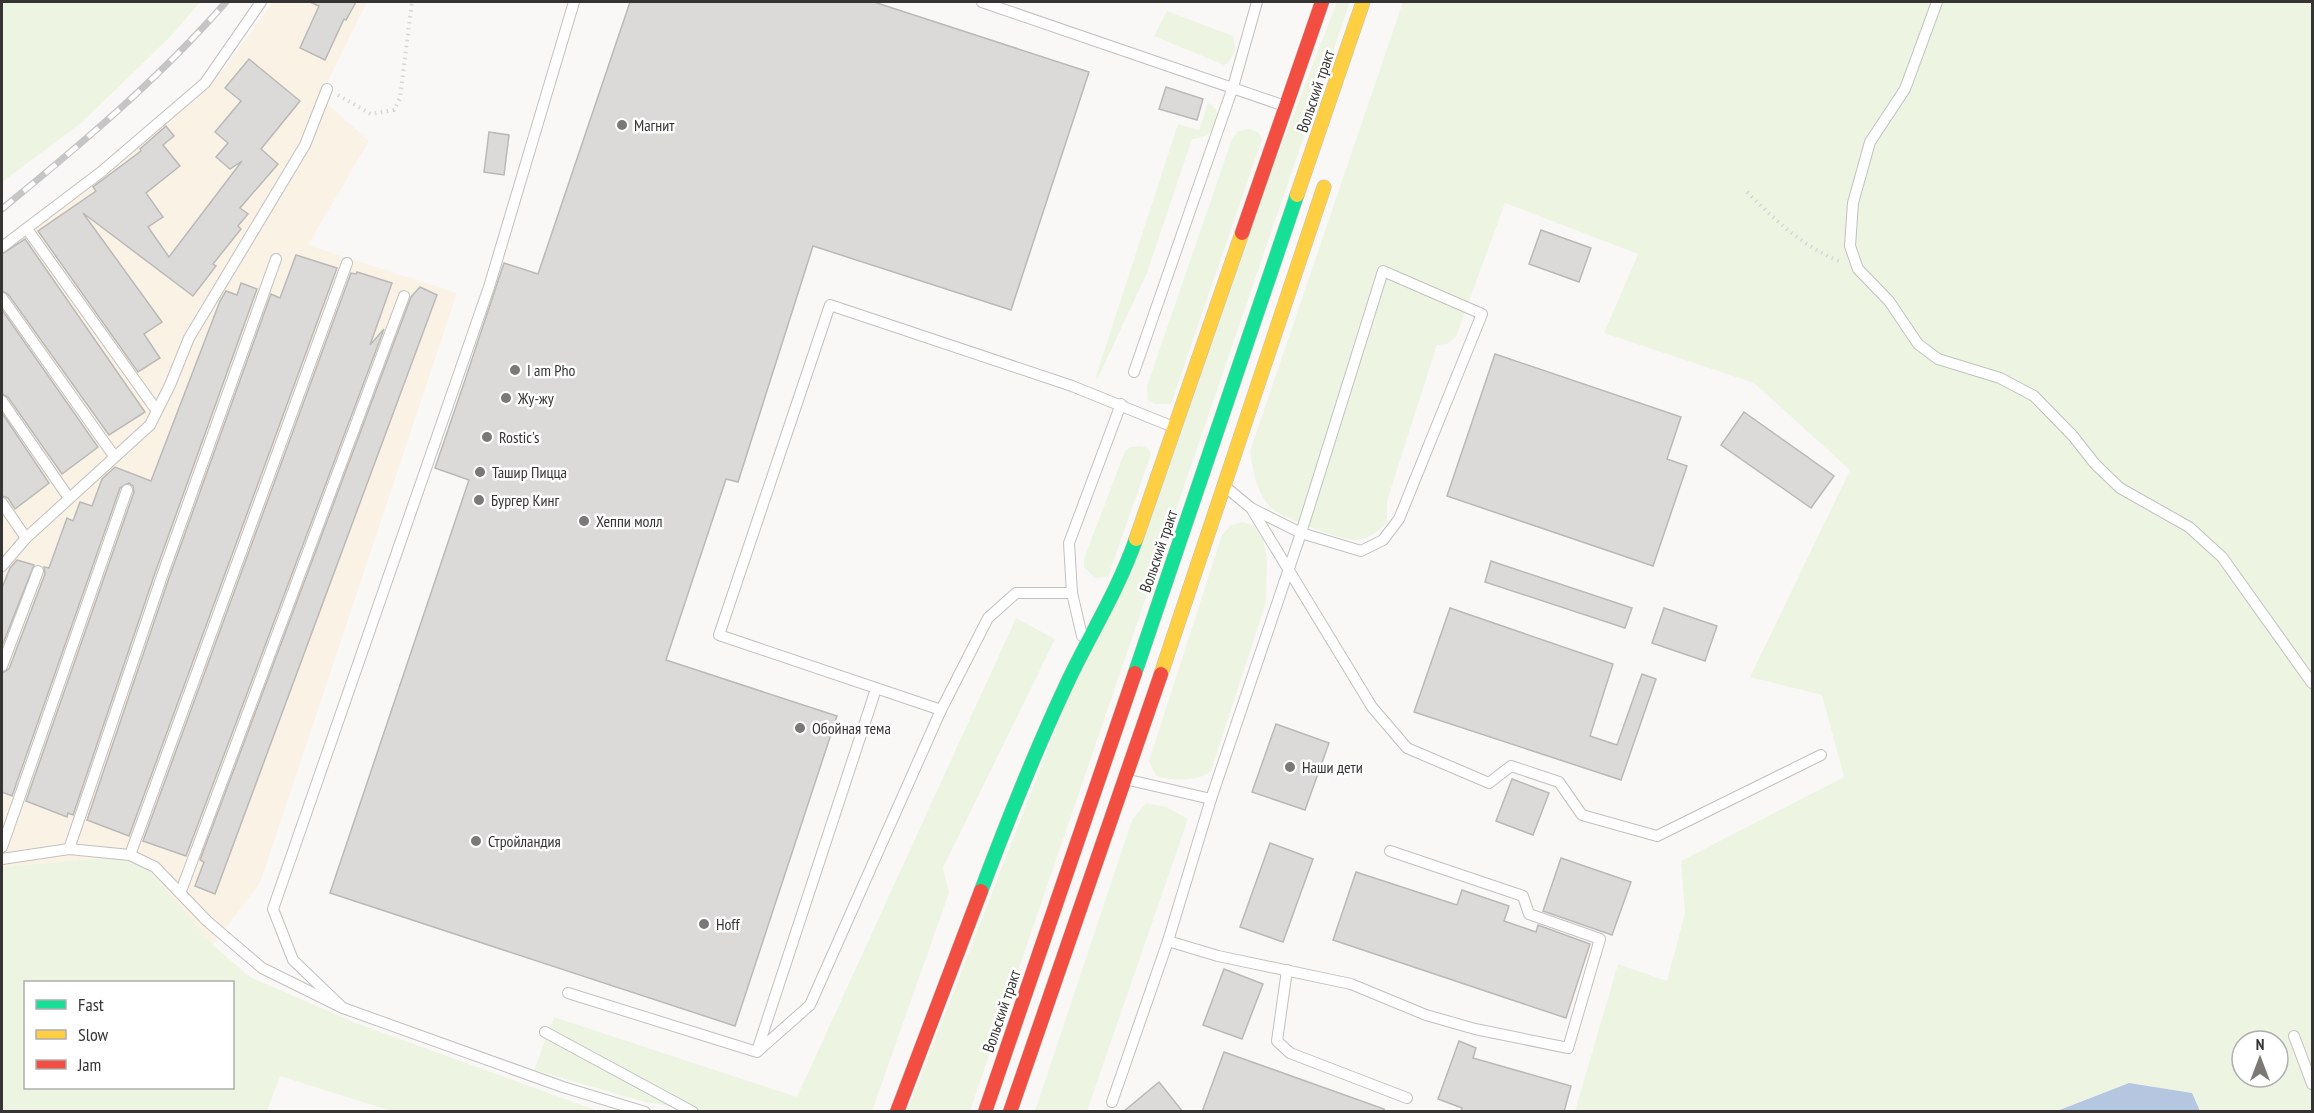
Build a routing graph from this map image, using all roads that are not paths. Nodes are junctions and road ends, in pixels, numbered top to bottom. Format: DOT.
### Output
graph roads {
  1 [pos="261,2"];
  2 [pos="574,2"];
  3 [pos="982,2"];
  4 [pos="1257,2"];
  5 [pos="1322,2"];
  6 [pos="1364,2"];
  7 [pos="1937,2"];
  8 [pos="1233,87"];
  9 [pos="327,89"];
  10 [pos="1286,107"];
  11 [pos="1329,173"];
  12 [pos="27,229"];
  13 [pos="2,247"];
  14 [pos="276,259"];
  15 [pos="347,263"];
  16 [pos="404,296"];
  17 [pos="2,298"];
  18 [pos="1134,372"];
  19 [pos="2,401"];
  20 [pos="1121,404"];
  21 [pos="157,411"];
  22 [pos="1176,428"];
  23 [pos="114,456"];
  24 [pos="1225,487"];
  25 [pos="128,490"];
  26 [pos="69,498"];
  27 [pos="2,503"];
  28 [pos="1251,508"];
  29 [pos="1301,533"];
  30 [pos="26,538"];
  31 [pos="2,566"];
  32 [pos="38,571"];
  33 [pos="1288,573"];
  34 [pos="1072,593"];
  35 [pos="1084,647"];
  36 [pos="2,666"];
  37 [pos="2313,683"];
  38 [pos="876,689"];
  39 [pos="941,710"];
  40 [pos="1821,755"];
  41 [pos="1123,778"];
  42 [pos="1211,799"];
  43 [pos="2,848"];
  44 [pos="69,849"];
  45 [pos="1390,851"];
  46 [pos="130,855"];
  47 [pos="2,859"];
  48 [pos="181,891"];
  49 [pos="1168,941"];
  50 [pos="1287,970"];
  51 [pos="568,993"];
  52 [pos="342,1008"];
  53 [pos="545,1032"];
  54 [pos="2294,1036"];
  55 [pos="757,1052"];
  56 [pos="2313,1084"];
  57 [pos="1407,1098"];
  58 [pos="1112,1102"];
  59 [pos="645,1112"];
  60 [pos="693,1112"];
  61 [pos="897,1112"];
  62 [pos="985,1112"];
  63 [pos="1010,1112"];
  1 -- 12 [label="lane"];
  2 -- 52 [label="lane"];
  3 -- 8 [label="lane"];
  4 -- 8 [label="lane"];
  5 -- 10 [label="main road"];
  6 -- 62 [label="main road, Вольский тракт"];
  7 -- 37 [label="lane"];
  8 -- 10 [label="lane"];
  8 -- 18 [label="lane"];
  9 -- 21 [label="lane"];
  10 -- 22 [label="main road"];
  11 -- 24 [label="main road"];
  12 -- 13 [label="lane"];
  12 -- 21 [label="lane"];
  14 -- 44 [label="lane"];
  15 -- 46 [label="lane"];
  16 -- 48 [label="lane"];
  17 -- 23 [label="lane"];
  19 -- 26 [label="lane"];
  20 -- 22 [label="lane"];
  20 -- 34 [label="lane"];
  20 -- 38 [label="lane"];
  21 -- 23 [label="lane"];
  22 -- 35 [label="main road"];
  23 -- 26 [label="lane"];
  24 -- 28 [label="lane"];
  24 -- 41 [label="main road"];
  25 -- 43 [label="lane"];
  26 -- 30 [label="lane"];
  27 -- 30 [label="lane"];
  28 -- 29 [label="lane"];
  28 -- 33 [label="lane"];
  29 -- 29 [label="lane"];
  29 -- 33 [label="lane"];
  30 -- 31 [label="lane"];
  32 -- 36 [label="lane"];
  33 -- 40 [label="lane"];
  33 -- 42 [label="lane"];
  34 -- 35 [label="lane"];
  34 -- 39 [label="lane"];
  35 -- 61 [label="main road"];
  38 -- 39 [label="lane"];
  38 -- 55 [label="lane"];
  39 -- 55 [label="lane"];
  41 -- 42 [label="lane"];
  41 -- 63 [label="main road"];
  42 -- 49 [label="lane"];
  44 -- 46 [label="lane"];
  44 -- 47 [label="lane"];
  45 -- 50 [label="lane"];
  46 -- 48 [label="lane"];
  48 -- 52 [label="lane"];
  49 -- 50 [label="lane"];
  49 -- 58 [label="lane"];
  50 -- 57 [label="lane"];
  51 -- 55 [label="lane"];
  52 -- 59 [label="lane"];
  53 -- 60 [label="lane"];
  54 -- 56 [label="lane"];
}
